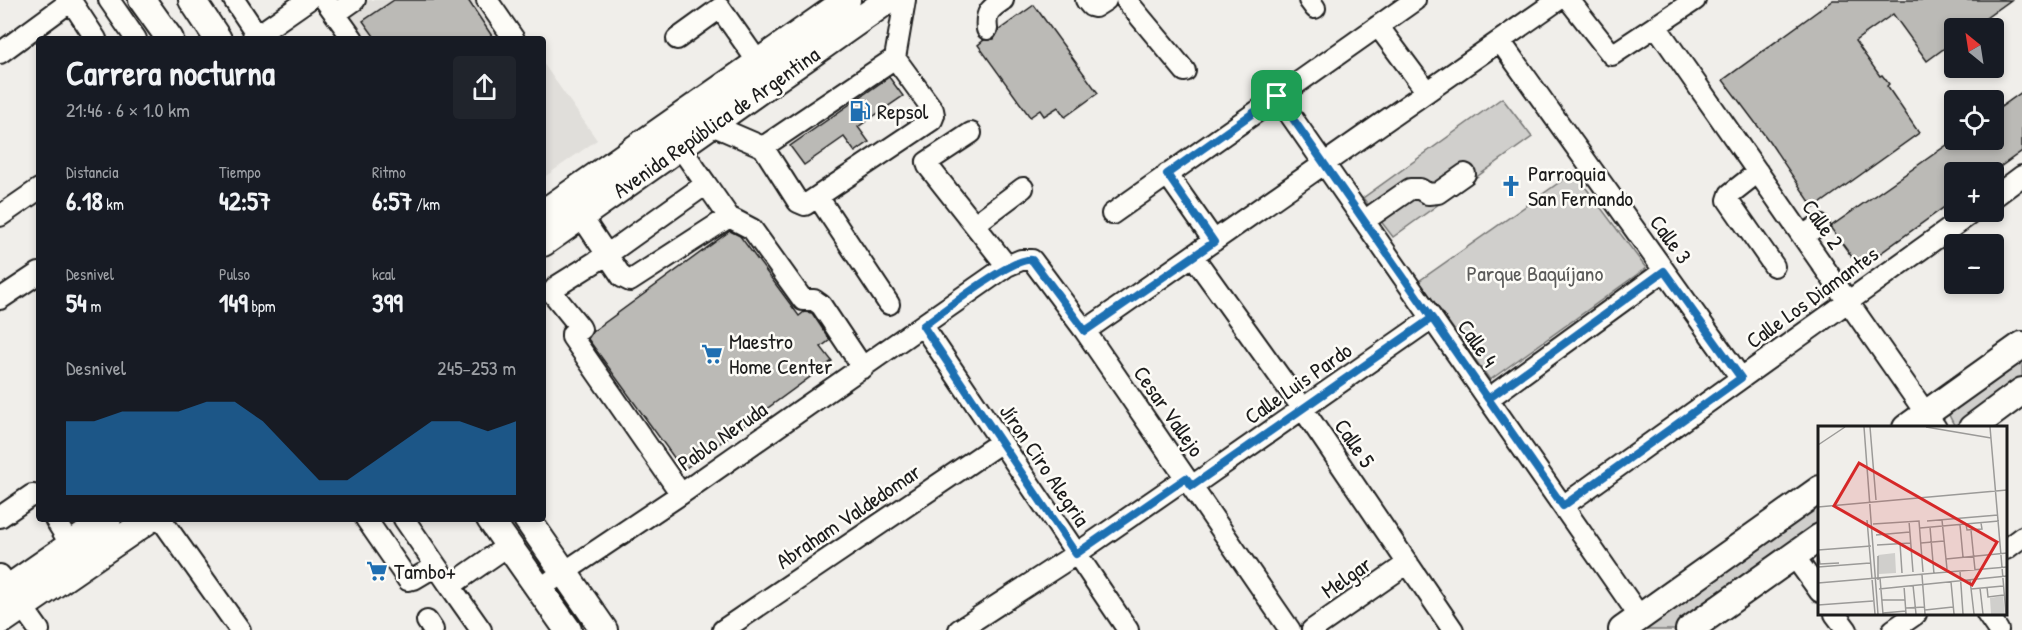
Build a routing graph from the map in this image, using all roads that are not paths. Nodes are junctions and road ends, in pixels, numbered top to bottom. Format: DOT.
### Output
graph roads {
  1 [pos="109,0"];
  2 [pos="142,0"];
  3 [pos="192,0"];
  4 [pos="234,0"];
  5 [pos="308,0"];
  6 [pos="487,0"];
  7 [pos="847,0"];
  8 [pos="888,0"];
  9 [pos="905,0"];
  10 [pos="1003,0"];
  11 [pos="1086,0"];
  12 [pos="1106,0"];
  13 [pos="1126,0"];
  14 [pos="1415,0"];
  15 [pos="1558,0"];
  16 [pos="1569,0"];
  17 [pos="1695,0"];
  18 [pos="71,1"];
  19 [pos="352,1"];
  20 [pos="726,4"];
  21 [pos="330,7"];
  22 [pos="1378,26"];
  23 [pos="1656,26"];
  24 [pos="987,29"];
  25 [pos="94,36"];
  26 [pos="134,36"];
  27 [pos="168,36"];
  28 [pos="216,36"];
  29 [pos="256,36"];
  30 [pos="260,36"];
  31 [pos="351,36"];
  32 [pos="512,36"];
  33 [pos="677,39"];
  34 [pos="1500,41"];
  35 [pos="0,53"];
  36 [pos="895,58"];
  37 [pos="758,62"];
  38 [pos="1185,71"];
  39 [pos="1427,92"];
  40 [pos="1277,96"];
  41 [pos="712,124"];
  42 [pos="971,133"];
  43 [pos="680,147"];
  44 [pos="763,147"];
  45 [pos="1324,164"];
  46 [pos="1758,172"];
  47 [pos="1167,174"];
  48 [pos="1465,174"];
  49 [pos="2022,176"];
  50 [pos="706,184"];
  51 [pos="1023,188"];
  52 [pos="2004,190"];
  53 [pos="36,191"];
  54 [pos="818,197"];
  55 [pos="546,211"];
  56 [pos="1112,214"];
  57 [pos="0,216"];
  58 [pos="581,216"];
  59 [pos="729,217"];
  60 [pos="1364,221"];
  61 [pos="1959,222"];
  62 [pos="975,224"];
  63 [pos="546,241"];
  64 [pos="1214,242"];
  65 [pos="608,254"];
  66 [pos="1193,256"];
  67 [pos="1014,263"];
  68 [pos="1774,266"];
  69 [pos="1664,271"];
  70 [pos="36,275"];
  71 [pos="0,299"];
  72 [pos="1848,301"];
  73 [pos="889,303"];
  74 [pos="1432,318"];
  75 [pos="923,326"];
  76 [pos="1085,331"];
  77 [pos="2022,345"];
  78 [pos="863,368"];
  79 [pos="1741,378"];
  80 [pos="2022,391"];
  81 [pos="1488,399"];
  82 [pos="1303,409"];
  83 [pos="1923,423"];
  84 [pos="1975,426"];
  85 [pos="1001,442"];
  86 [pos="1189,482"];
  87 [pos="1818,490"];
  88 [pos="681,494"];
  89 [pos="36,496"];
  90 [pos="1563,506"];
  91 [pos="0,517"];
  92 [pos="57,522"];
  93 [pos="104,522"];
  94 [pos="144,522"];
  95 [pos="163,522"];
  96 [pos="368,522"];
  97 [pos="406,522"];
  98 [pos="492,522"];
  99 [pos="529,522"];
  100 [pos="2022,537"];
  101 [pos="1818,538"];
  102 [pos="71,545"];
  103 [pos="509,545"];
  104 [pos="2007,548"];
  105 [pos="1076,554"];
  106 [pos="1794,556"];
  107 [pos="1408,563"];
  108 [pos="436,566"];
  109 [pos="564,573"];
  110 [pos="450,586"];
  111 [pos="539,589"];
  112 [pos="1818,589"];
  113 [pos="8,591"];
  114 [pos="1836,615"];
  115 [pos="1915,615"];
  116 [pos="1988,615"];
  117 [pos="0,622"];
  118 [pos="1631,623"];
  119 [pos="965,628"];
  120 [pos="39,630"];
  121 [pos="240,630"];
  122 [pos="481,630"];
  123 [pos="568,630"];
  124 [pos="604,630"];
  125 [pos="723,630"];
  126 [pos="1128,630"];
  127 [pos="1290,630"];
  128 [pos="1312,630"];
  129 [pos="1453,630"];
  130 [pos="1689,630"];
  131 [pos="1847,630"];
  132 [pos="1893,630"];
  133 [pos="1998,630"];
  1 -- 26 [label="street"];
  2 -- 27 [label="main road"];
  3 -- 28 [label="main road"];
  4 -- 29 [label="street"];
  5 -- 30 [label="street"];
  6 -- 32 [label="street"];
  7 -- 37 [label="main road, Avenida República de Argentina"];
  8 -- 41 [label="main road, Avenida República de Argentina"];
  9 -- 36 [label="street"];
  10 -- 24 [label="street"];
  11 -- 12 [label="street"];
  13 -- 38 [label="street"];
  14 -- 22 [label="street"];
  15 -- 34 [label="street"];
  16 -- 23 [label="street"];
  17 -- 23 [label="street"];
  18 -- 25 [label="street"];
  18 -- 35 [label="street"];
  19 -- 21 [label="street"];
  20 -- 33 [label="street"];
  20 -- 37 [label="street"];
  21 -- 31 [label="street"];
  22 -- 39 [label="street"];
  22 -- 40 [label="street"];
  23 -- 46 [label="street, Calle 2"];
  34 -- 39 [label="street"];
  34 -- 69 [label="street, Calle 3"];
  36 -- 44 [label="street"];
  36 -- 54 [label="street"];
  37 -- 55 [label="main road, Avenida República de Argentina"];
  39 -- 45 [label="street"];
  40 -- 45 [label="street, Calle 4"];
  40 -- 47 [label="street"];
  41 -- 43 [label="main road, Avenida República de Argentina"];
  41 -- 44 [label="street"];
  42 -- 62 [label="street"];
  43 -- 50 [label="street"];
  43 -- 58 [label="main road, Avenida República de Argentina"];
  44 -- 54 [label="street"];
  45 -- 60 [label="street, Calle 4"];
  45 -- 64 [label="street"];
  46 -- 68 [label="street"];
  46 -- 72 [label="street, Calle 2"];
  47 -- 56 [label="street"];
  47 -- 64 [label="street"];
  48 -- 60 [label="street"];
  49 -- 52 [label="street"];
  50 -- 59 [label="street"];
  50 -- 65 [label="street"];
  51 -- 62 [label="street"];
  53 -- 57 [label="street"];
  54 -- 73 [label="street"];
  58 -- 63 [label="main road, Avenida República de Argentina"];
  58 -- 65 [label="street"];
  59 -- 65 [label="street"];
  59 -- 78 [label="street"];
  60 -- 74 [label="street, Calle 4"];
  61 -- 72 [label="street, Calle Los Diamantes"];
  62 -- 67 [label="street"];
  64 -- 66 [label="street"];
  65 -- 88 [label="street"];
  66 -- 76 [label="street"];
  66 -- 82 [label="street, Calle 5"];
  67 -- 75 [label="street, Pablo Neruda"];
  67 -- 76 [label="street, Cesar Vallejo"];
  69 -- 79 [label="street, Calle 3"];
  69 -- 81 [label="street"];
  70 -- 71 [label="street"];
  72 -- 79 [label="street, Calle Los Diamantes"];
  72 -- 83 [label="street, Calle 2"];
  74 -- 81 [label="street, Calle 4"];
  74 -- 82 [label="street, Calle Luis Pardo"];
  75 -- 78 [label="street, Pablo Neruda"];
  75 -- 85 [label="street, Jíron Ciro Alegria"];
  76 -- 86 [label="street, Cesar Vallejo"];
  77 -- 83 [label="main road"];
  78 -- 88 [label="street, Pablo Neruda"];
  79 -- 90 [label="street, Calle Los Diamantes"];
  80 -- 84 [label="main road"];
  81 -- 90 [label="street, Calle 4"];
  82 -- 86 [label="street, Calle Luis Pardo"];
  82 -- 107 [label="street, Calle 5"];
  85 -- 105 [label="street, Jíron Ciro Alegria"];
  85 -- 125 [label="street, Abraham Valdedomar"];
  86 -- 105 [label="street, Calle Luis Pardo"];
  86 -- 127 [label="street, Cesar Vallejo"];
  87 -- 118 [label="main road"];
  88 -- 109 [label="street, Pablo Neruda"];
  89 -- 91 [label="street"];
  90 -- 118 [label="street, Calle 4"];
  92 -- 102 [label="street"];
  93 -- 102 [label="main road"];
  94 -- 113 [label="main road"];
  95 -- 121 [label="street"];
  96 -- 108 [label="street"];
  97 -- 108 [label="street"];
  98 -- 103 [label="main road"];
  99 -- 109 [label="main road"];
  100 -- 104 [label="street"];
  101 -- 106 [label="main road"];
  102 -- 113 [label="main road"];
  103 -- 110 [label="street"];
  103 -- 111 [label="main road"];
  105 -- 119 [label="street, Calle Luis Pardo"];
  105 -- 126 [label="street, Jíron Ciro Alegria"];
  106 -- 112 [label="street"];
  106 -- 130 [label="main road"];
  107 -- 128 [label="street, Melgar"];
  107 -- 129 [label="street, Calle 5"];
  108 -- 110 [label="street"];
  109 -- 111 [label="street, Pablo Neruda"];
  109 -- 124 [label="main road"];
  110 -- 122 [label="street"];
  111 -- 123 [label="main road"];
  113 -- 117 [label="main road"];
  113 -- 120 [label="street"];
  114 -- 131 [label="street"];
  115 -- 132 [label="street"];
  116 -- 133 [label="street"];
}
